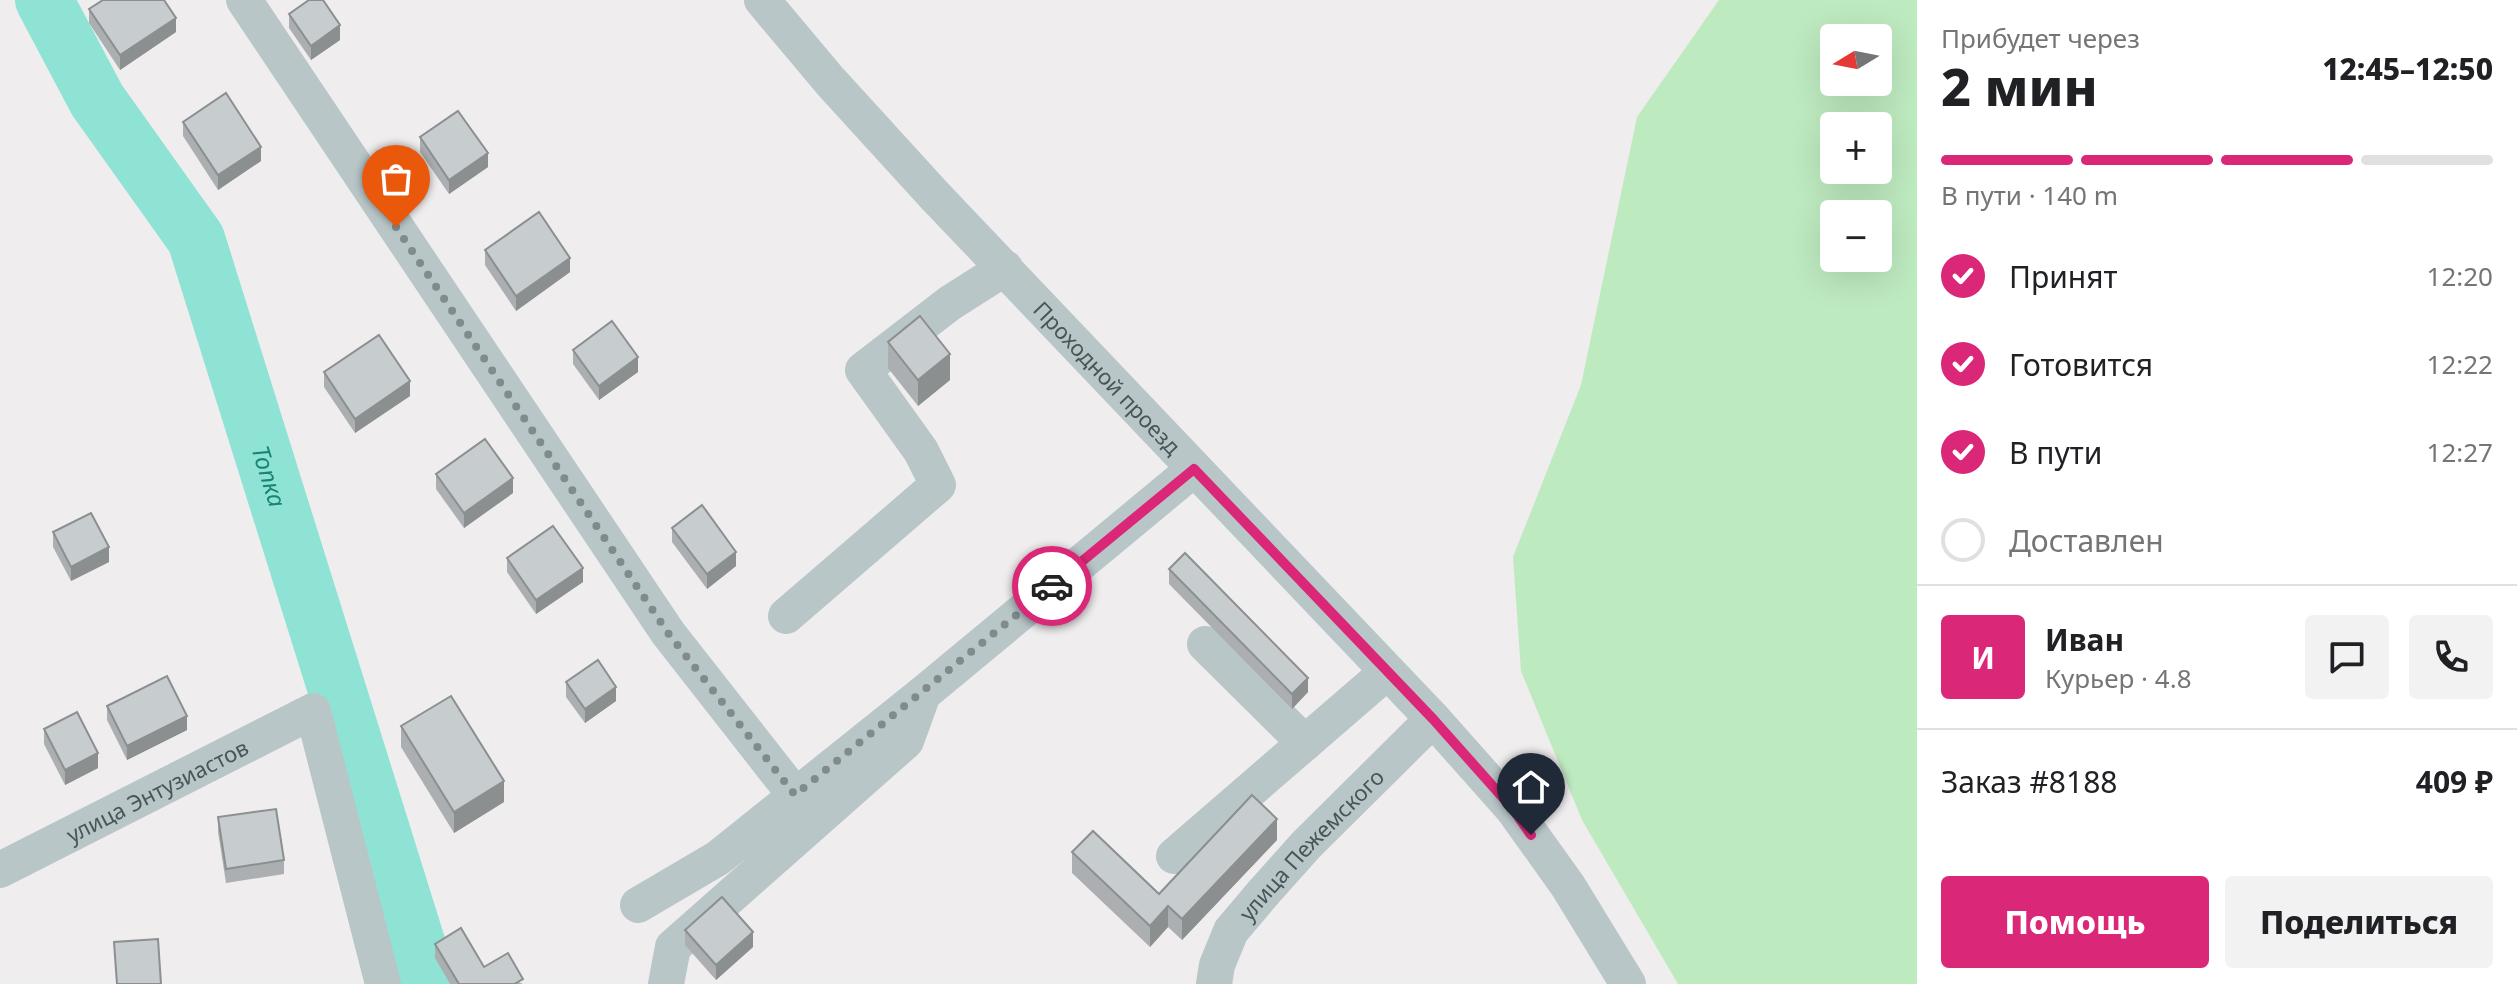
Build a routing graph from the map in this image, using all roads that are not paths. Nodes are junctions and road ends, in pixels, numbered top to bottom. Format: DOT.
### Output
graph roads {
  1 [pos="244,0"];
  2 [pos="762,0"];
  3 [pos="1005,268"];
  4 [pos="1194,469"];
  5 [pos="786,616"];
  6 [pos="1205,644"];
  7 [pos="1387,672"];
  8 [pos="924,693"];
  9 [pos="1433,719"];
  10 [pos="1305,743"];
  11 [pos="795,795"];
  12 [pos="1174,856"];
  13 [pos="0,870"];
  14 [pos="638,905"];
  15 [pos="374,981"];
  16 [pos="666,984"];
  17 [pos="1214,984"];
  18 [pos="1628,984"];
  1 -- 11 [label="street"];
  2 -- 3 [label="street, Проходной проезд"];
  3 -- 4 [label="street, Проходной проезд"];
  3 -- 5 [label="street"];
  4 -- 7 [label="street, Проходной проезд"];
  4 -- 8 [label="street"];
  6 -- 10 [label="street"];
  7 -- 9 [label="street, Проходной проезд"];
  7 -- 10 [label="street"];
  8 -- 11 [label="street"];
  8 -- 16 [label="street"];
  9 -- 17 [label="street, улица Пежемского"];
  9 -- 18 [label="street, Проходной проезд"];
  10 -- 12 [label="street"];
  11 -- 14 [label="street"];
  13 -- 15 [label="street, улица Энтузиастов"];
}
